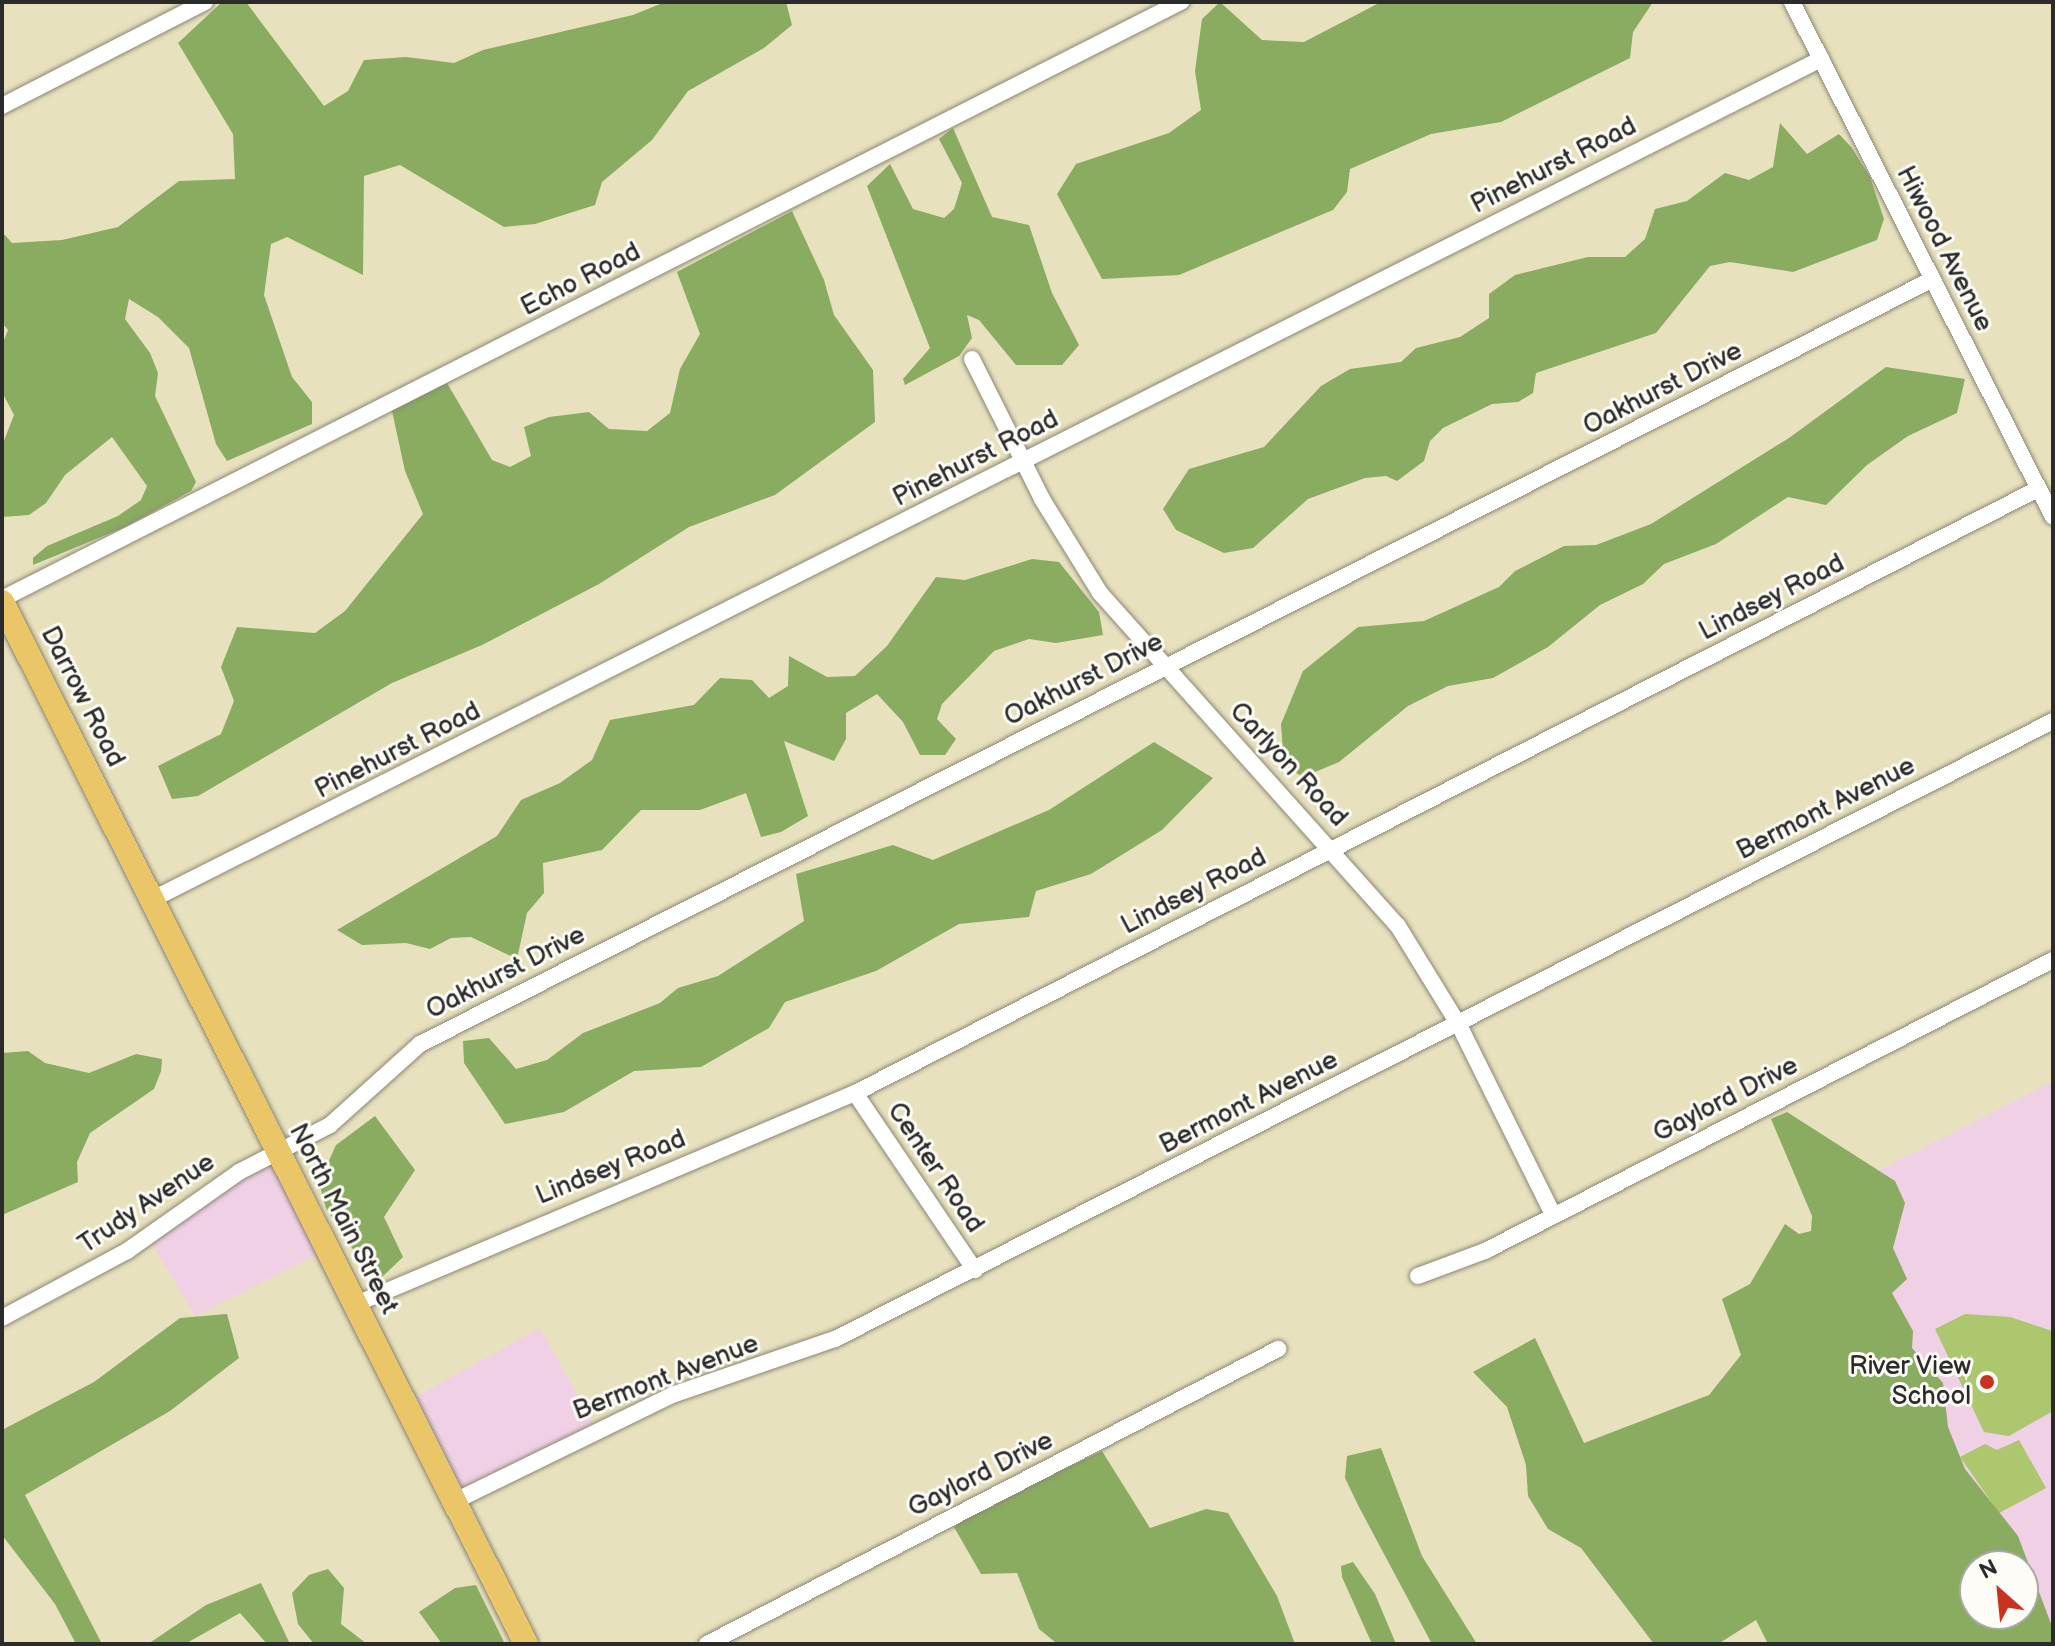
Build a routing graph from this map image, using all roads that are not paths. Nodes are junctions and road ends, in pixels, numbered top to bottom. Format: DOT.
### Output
graph roads {
  1 [pos="205,2"];
  2 [pos="1181,2"];
  3 [pos="1792,2"];
  4 [pos="1821,59"];
  5 [pos="2,106"];
  6 [pos="1933,279"];
  7 [pos="972,359"];
  8 [pos="1024,462"];
  9 [pos="2038,489"];
  10 [pos="2053,517"];
  11 [pos="2,600"];
  12 [pos="1162,668"];
  13 [pos="2053,721"];
  14 [pos="112,818"];
  15 [pos="1332,848"];
  16 [pos="153,899"];
  17 [pos="2053,960"];
  18 [pos="1459,1025"];
  19 [pos="855,1093"];
  20 [pos="276,1152"];
  21 [pos="1553,1214"];
  22 [pos="975,1270"];
  23 [pos="1418,1276"];
  24 [pos="356,1304"];
  25 [pos="2,1318"];
  26 [pos="1278,1349"];
  27 [pos="455,1501"];
  28 [pos="526,1644"];
  29 [pos="707,1644"];
  1 -- 5 [label="street"];
  2 -- 11 [label="street, Echo Road"];
  3 -- 4 [label="street, Hiwood Avenue"];
  4 -- 6 [label="street, Hiwood Avenue"];
  4 -- 8 [label="street, Pinehurst Road"];
  6 -- 9 [label="street, Hiwood Avenue"];
  6 -- 12 [label="street, Oakhurst Drive"];
  7 -- 8 [label="street, Carlyon Road"];
  8 -- 12 [label="street, Carlyon Road"];
  8 -- 16 [label="street, Pinehurst Road"];
  9 -- 10 [label="street, Hiwood Avenue"];
  9 -- 15 [label="street, Lindsey Road"];
  11 -- 14 [label="main road, Darrow Road"];
  12 -- 15 [label="street, Carlyon Road"];
  12 -- 20 [label="street, Oakhurst Drive"];
  13 -- 18 [label="street, Bermont Avenue"];
  14 -- 16 [label="main road, North Main Street"];
  15 -- 18 [label="street, Carlyon Road"];
  15 -- 19 [label="street, Lindsey Road"];
  16 -- 20 [label="main road, North Main Street"];
  17 -- 21 [label="street, Gaylord Drive"];
  18 -- 21 [label="street, Carlyon Road"];
  18 -- 22 [label="street, Bermont Avenue"];
  19 -- 22 [label="street, Center Road"];
  19 -- 24 [label="street, Lindsey Road"];
  20 -- 24 [label="main road, North Main Street"];
  20 -- 25 [label="street, Trudy Avenue"];
  21 -- 23 [label="street, Gaylord Drive"];
  22 -- 27 [label="street, Bermont Avenue"];
  24 -- 27 [label="main road, North Main Street"];
  26 -- 29 [label="street, Gaylord Drive"];
  27 -- 28 [label="main road, North Main Street"];
}
